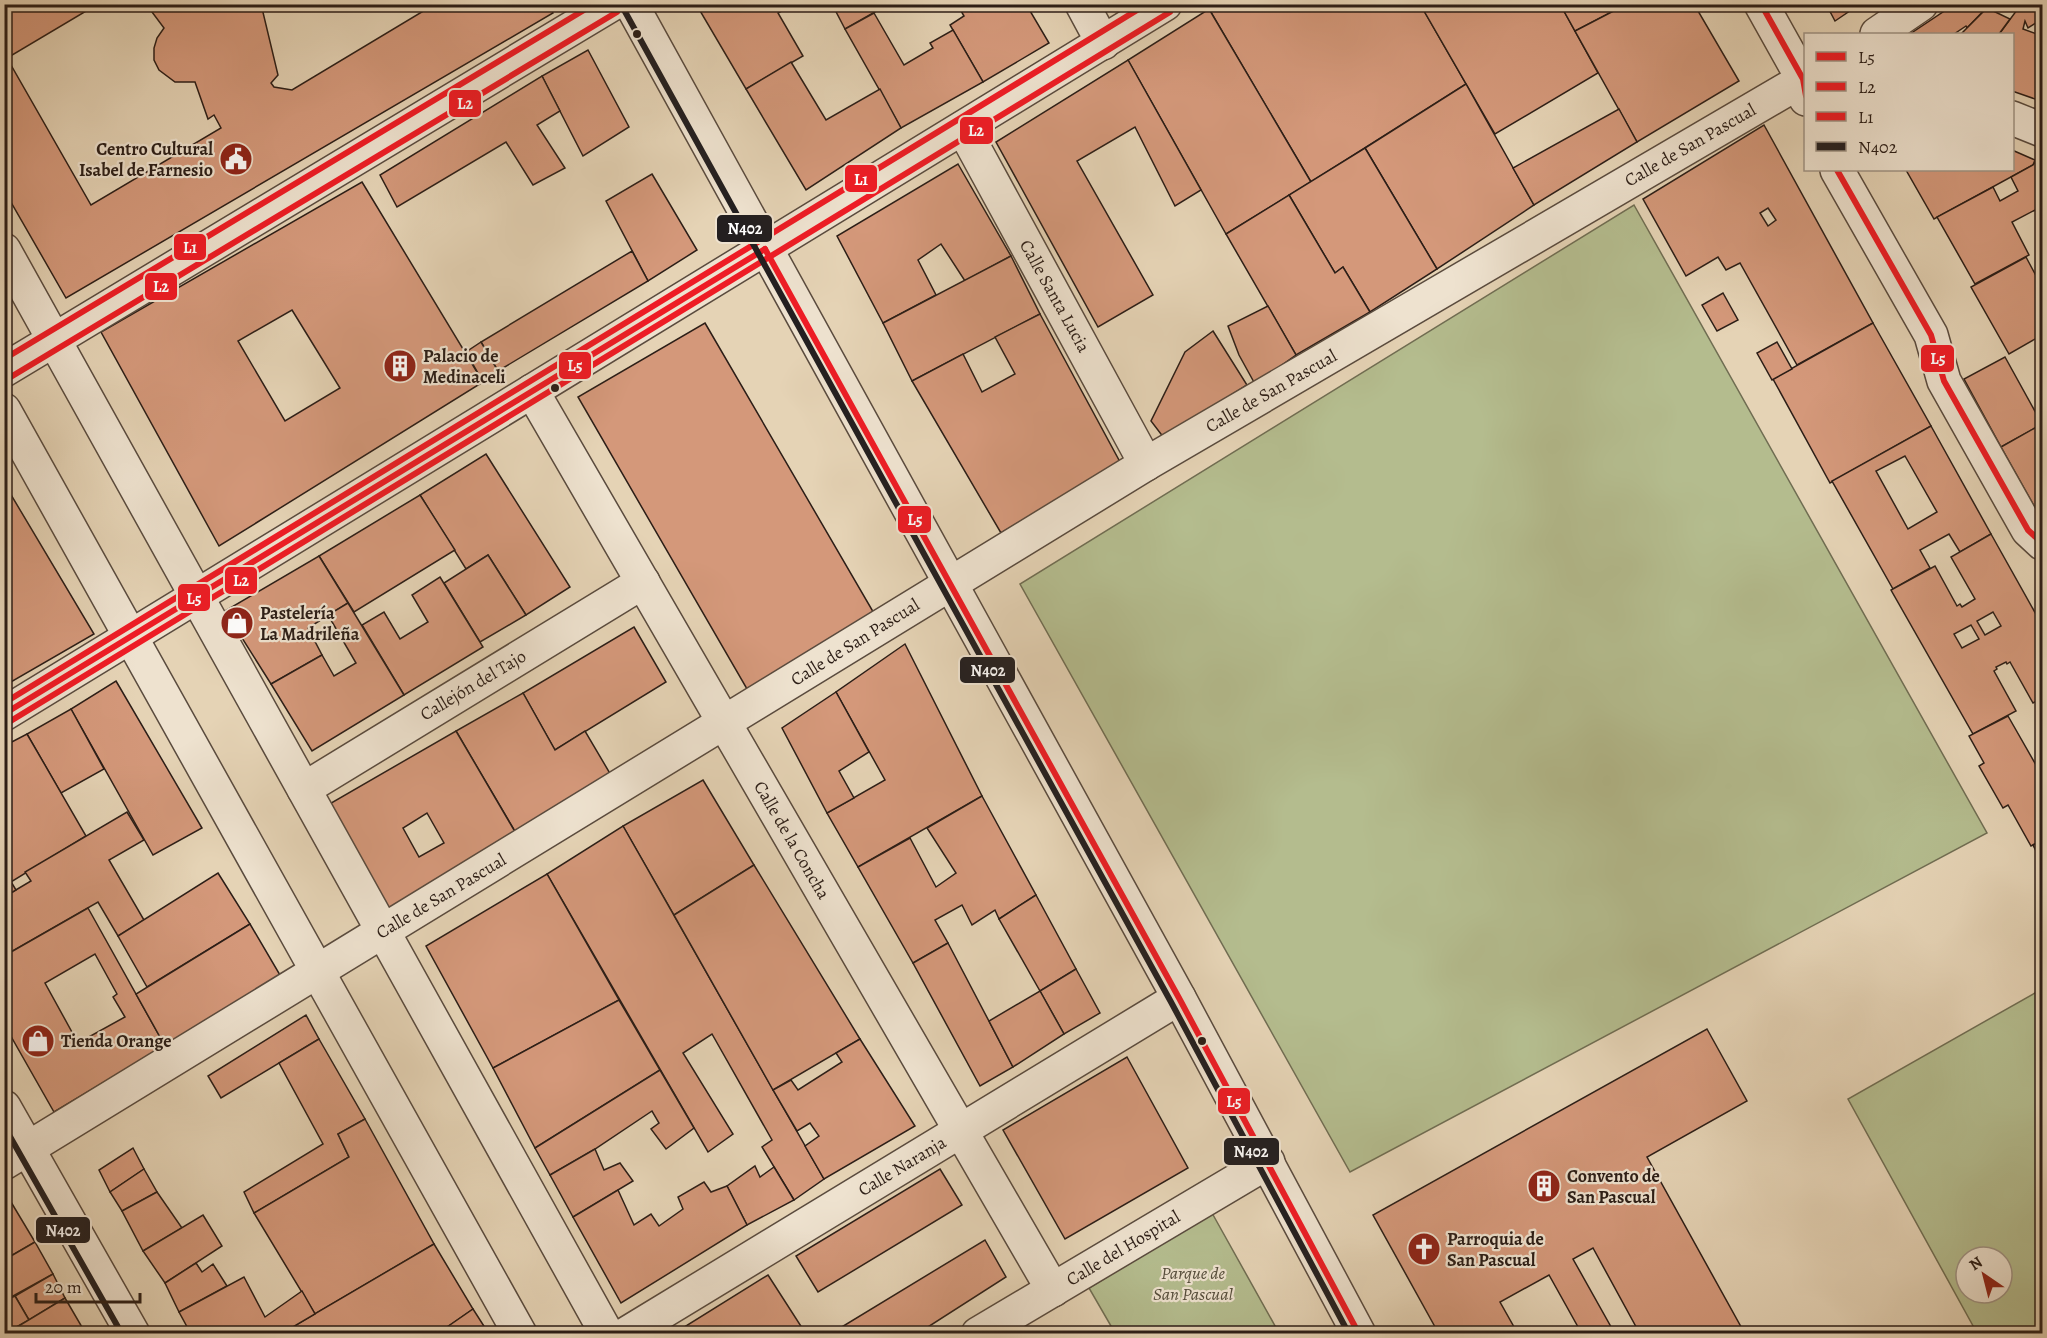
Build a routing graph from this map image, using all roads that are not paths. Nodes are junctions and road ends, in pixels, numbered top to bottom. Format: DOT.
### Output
graph roads {
  1 [pos="612,4"];
  2 [pos="631,4"];
  3 [pos="1082,4"];
  4 [pos="1165,4"];
  5 [pos="1761,4"];
  6 [pos="1921,4"];
  7 [pos="1878,33"];
  8 [pos="1103,42"];
  9 [pos="1804,83"];
  10 [pos="1804,86"];
  11 [pos="2014,118"];
  12 [pos="963,128"];
  13 [pos="2043,130"];
  14 [pos="1838,171"];
  15 [pos="765,249"];
  16 [pos="4,250"];
  17 [pos="55,340"];
  18 [pos="4,370"];
  19 [pos="532,391"];
  20 [pos="4,410"];
  21 [pos="1146,464"];
  22 [pos="2043,543"];
  23 [pos="643,582"];
  24 [pos="950,584"];
  25 [pos="197,596"];
  26 [pos="131,637"];
  27 [pos="4,714"];
  28 [pos="724,722"];
  29 [pos="304,789"];
  30 [pos="383,931"];
  31 [pos="317,971"];
  32 [pos="1179,998"];
  33 [pos="4,1107"];
  34 [pos="961,1131"];
  35 [pos="16,1155"];
  36 [pos="1268,1162"];
  37 [pos="1053,1290"];
  38 [pos="133,1334"];
  39 [pos="520,1334"];
  40 [pos="607,1334"];
  41 [pos="626,1334"];
  42 [pos="978,1334"];
  43 [pos="1359,1334"];
  1 -- 17 [label="street"];
  2 -- 15 [label="street"];
  3 -- 8 [label="street"];
  4 -- 8 [label="street"];
  5 -- 9 [label="street"];
  6 -- 7 [label="street"];
  8 -- 12 [label="street"];
  10 -- 21 [label="street, Calle de San Pascual"];
  11 -- 13 [label="street"];
  12 -- 15 [label="street"];
  12 -- 21 [label="street, Calle Santa Lucia"];
  14 -- 22 [label="street"];
  15 -- 19 [label="street"];
  15 -- 24 [label="street"];
  16 -- 17 [label="street"];
  17 -- 18 [label="street"];
  17 -- 25 [label="street"];
  19 -- 23 [label="street, Calle de la Concha"];
  19 -- 25 [label="street"];
  20 -- 26 [label="street"];
  21 -- 24 [label="street, Calle de San Pascual"];
  23 -- 28 [label="street, Calle de la Concha"];
  23 -- 29 [label="street, Callejón del Tajo"];
  24 -- 28 [label="street, Calle de San Pascual"];
  24 -- 32 [label="street"];
  25 -- 26 [label="street"];
  25 -- 29 [label="street"];
  26 -- 27 [label="street"];
  26 -- 31 [label="street"];
  28 -- 30 [label="street, Calle de San Pascual"];
  28 -- 34 [label="street, Calle de la Concha"];
  29 -- 30 [label="street"];
  30 -- 31 [label="street, Calle de San Pascual"];
  30 -- 40 [label="street"];
  31 -- 35 [label="street, Calle de San Pascual"];
  31 -- 39 [label="street"];
  32 -- 34 [label="street, Calle Naranja"];
  32 -- 36 [label="street"];
  33 -- 35 [label="street"];
  34 -- 37 [label="street, Calle de la Concha"];
  34 -- 41 [label="street, Calle Naranja"];
  35 -- 38 [label="street"];
  36 -- 37 [label="street, Calle del Hospital"];
  36 -- 43 [label="street"];
  37 -- 42 [label="street, Calle del Hospital"];
}
